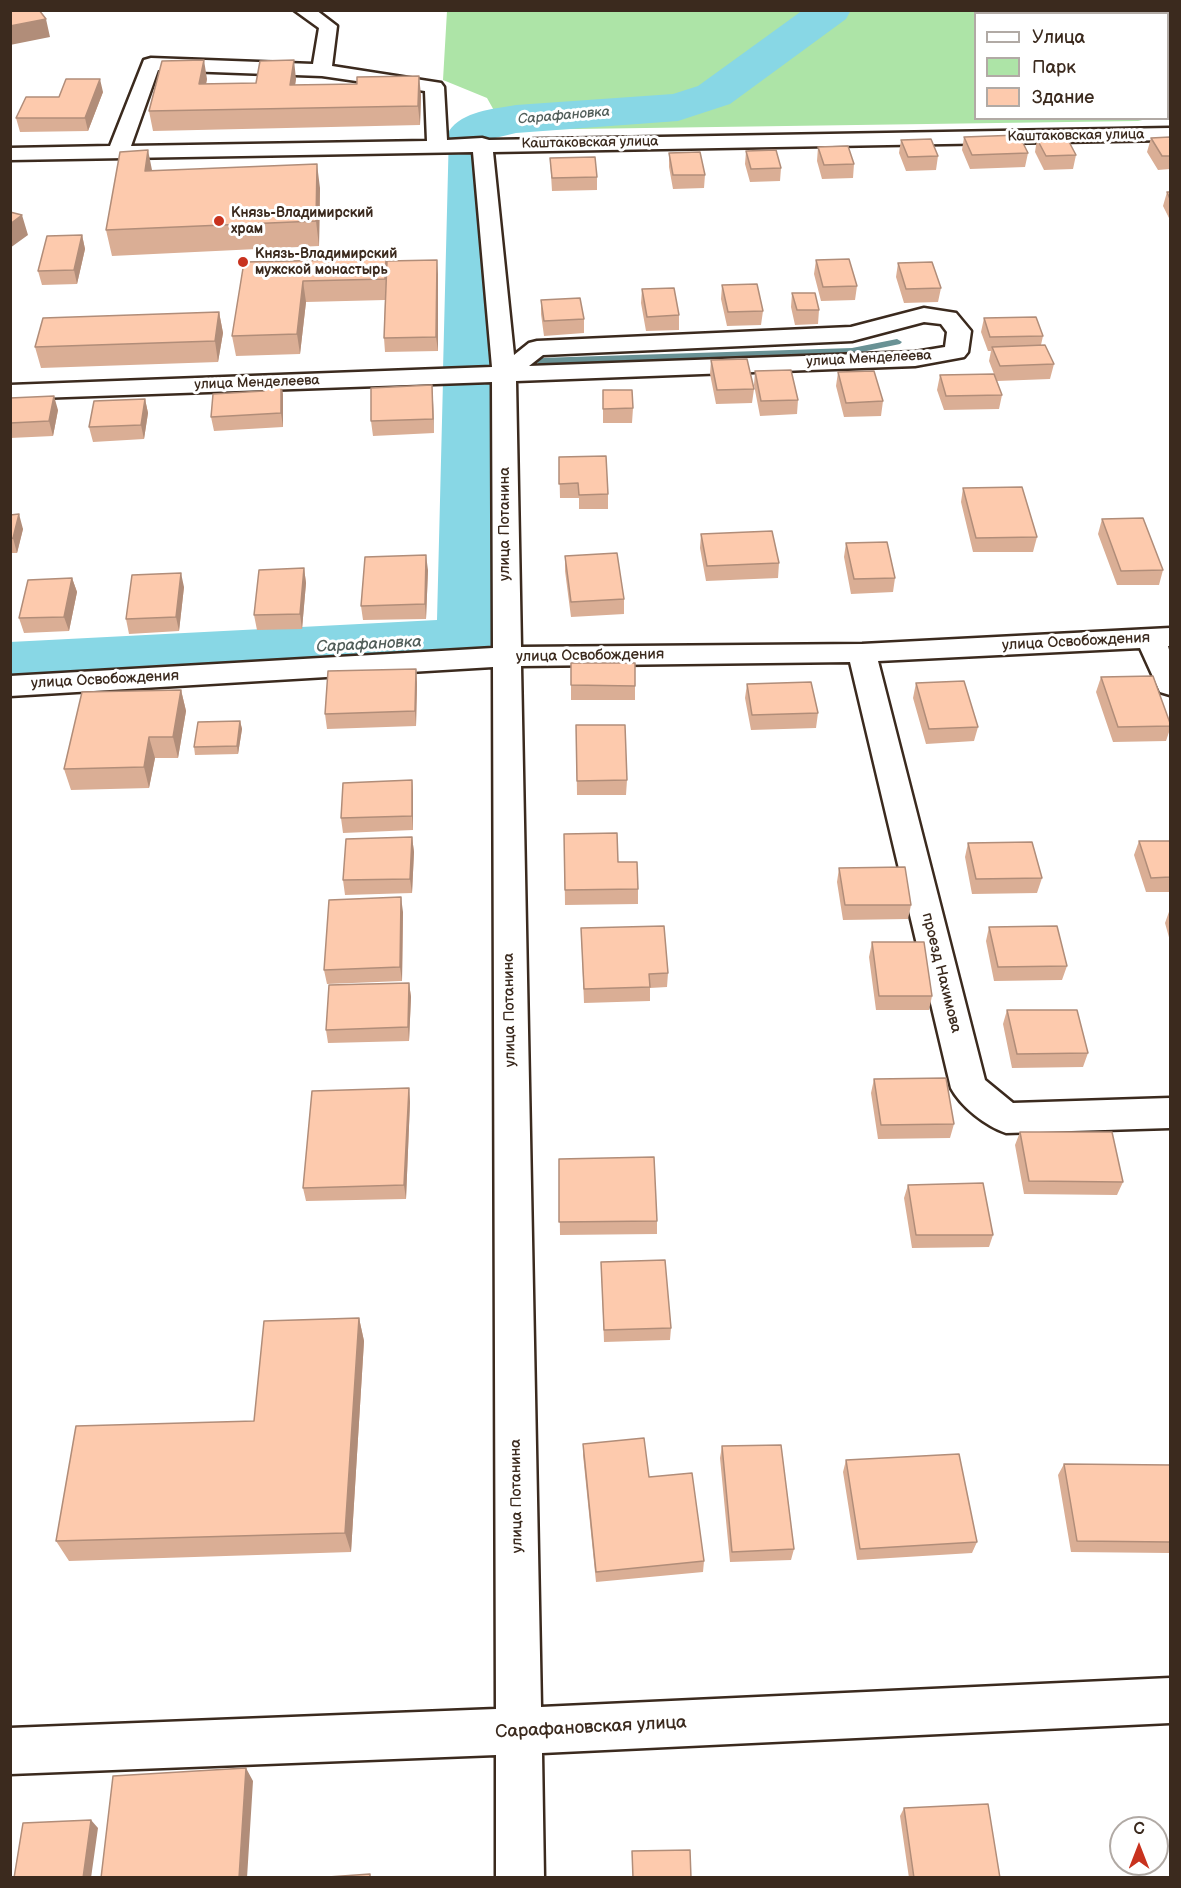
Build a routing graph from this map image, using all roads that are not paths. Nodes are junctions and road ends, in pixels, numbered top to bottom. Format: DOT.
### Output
graph roads {
  1 [pos="303,10"];
  2 [pos="322,70"];
  3 [pos="1170,134"];
  4 [pos="482,144"];
  5 [pos="437,145"];
  6 [pos="118,153"];
  7 [pos="10,154"];
  8 [pos="504,374"];
  9 [pos="10,392"];
  10 [pos="1160,638"];
  11 [pos="862,653"];
  12 [pos="506,657"];
  13 [pos="1170,685"];
  14 [pos="10,686"];
  15 [pos="1170,1113"];
  16 [pos="1170,1701"];
  17 [pos="519,1731"];
  18 [pos="10,1751"];
  19 [pos="520,1878"];
  1 -- 2 [label="street"];
  2 -- 5 [label="street"];
  2 -- 6 [label="street"];
  3 -- 4 [label="street, Каштаковская улица"];
  4 -- 5 [label="street, Каштаковская улица"];
  4 -- 8 [label="street, улица Потанина"];
  5 -- 6 [label="street, Каштаковская улица"];
  6 -- 7 [label="street, Каштаковская улица"];
  8 -- 8 [label="street, улица Менделеева"];
  8 -- 9 [label="street, улица Менделеева"];
  8 -- 12 [label="street, улица Потанина"];
  10 -- 11 [label="street, улица Освобождения"];
  10 -- 13 [label="street"];
  11 -- 12 [label="street, улица Освобождения"];
  11 -- 15 [label="street, проезд Нахимова"];
  12 -- 14 [label="street, улица Освобождения"];
  12 -- 17 [label="street, улица Потанина"];
  16 -- 17 [label="street, Сарафановская улица"];
  17 -- 18 [label="street, Сарафановская улица"];
  17 -- 19 [label="street, улица Потанина"];
}
